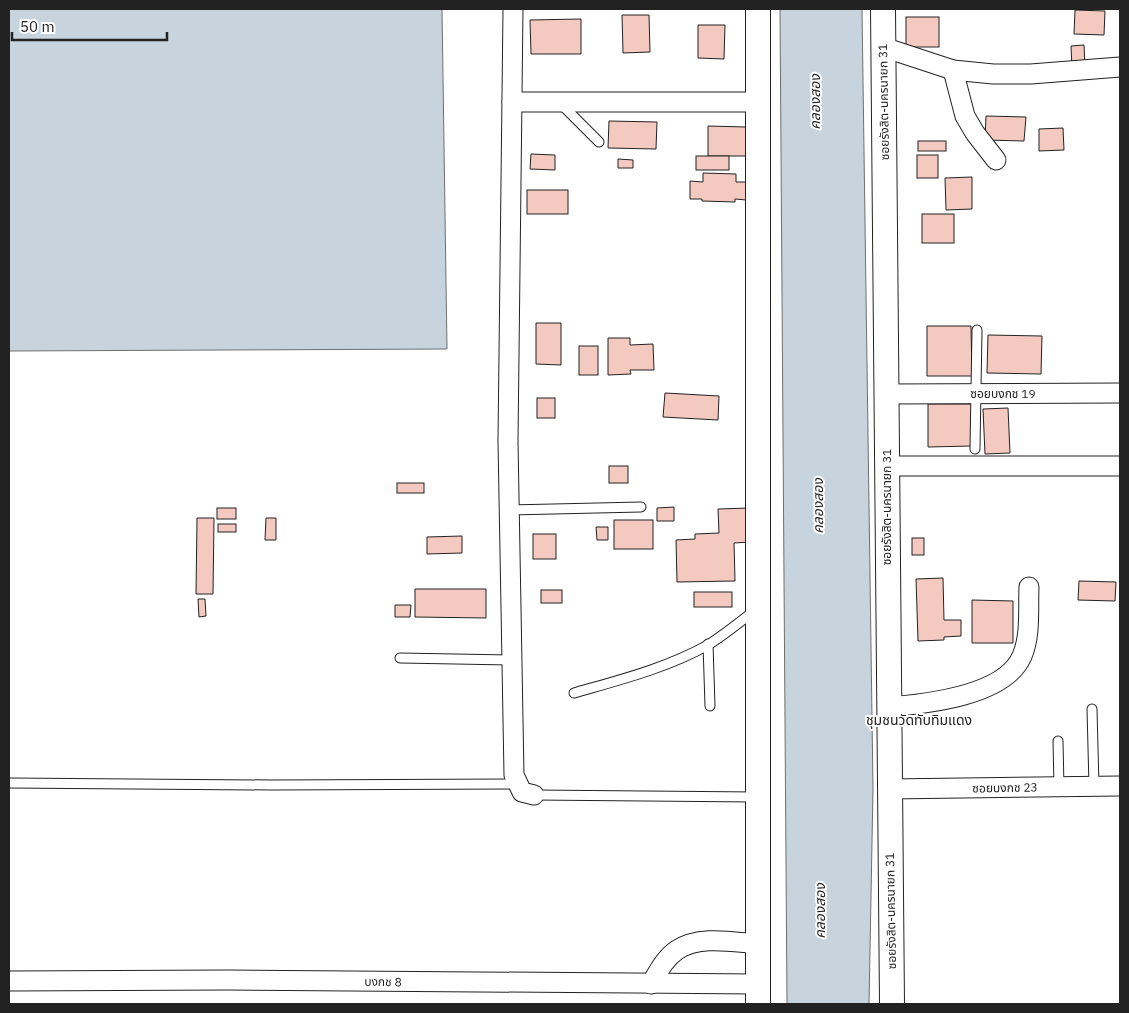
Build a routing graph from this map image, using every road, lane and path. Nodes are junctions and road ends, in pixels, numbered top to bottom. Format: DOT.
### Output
graph roads {
  1 [pos="513,9"];
  2 [pos="758,9"];
  3 [pos="883,9"];
  4 [pos="883,47"];
  5 [pos="1120,67"];
  6 [pos="953,70"];
  7 [pos="512,102"];
  8 [pos="559,102"];
  9 [pos="759,102"];
  10 [pos="599,142"];
  11 [pos="996,160"];
  12 [pos="977,330"];
  13 [pos="1120,393"];
  14 [pos="887,394"];
  15 [pos="977,394"];
  16 [pos="975,449"];
  17 [pos="887,466"];
  18 [pos="1120,466"];
  19 [pos="640,507"];
  20 [pos="509,510"];
  21 [pos="1028,587"];
  22 [pos="757,608"];
  23 [pos="708,644"];
  24 [pos="400,658"];
  25 [pos="512,660"];
  26 [pos="574,692"];
  27 [pos="710,706"];
  28 [pos="888,707"];
  29 [pos="1092,709"];
  30 [pos="1058,741"];
  31 [pos="9,783"];
  32 [pos="518,784"];
  33 [pos="1094,786"];
  34 [pos="1120,786"];
  35 [pos="1059,787"];
  36 [pos="889,789"];
  37 [pos="534,795"];
  38 [pos="757,797"];
  39 [pos="758,944"];
  40 [pos="9,980"];
  41 [pos="651,984"];
  42 [pos="758,994"];
  43 [pos="892,1004"];
  1 -- 7 [label="street"];
  2 -- 9 [label="street"];
  3 -- 4 [label="street, ซอยรังสิต-นครนายก 31"];
  4 -- 6 [label="street"];
  4 -- 14 [label="street, ซอยรังสิต-นครนายก 31"];
  5 -- 6 [label="street"];
  6 -- 11 [label="street"];
  7 -- 8 [label="street"];
  7 -- 20 [label="street"];
  8 -- 9 [label="street"];
  8 -- 10 [label="lane"];
  9 -- 22 [label="street"];
  12 -- 15 [label="lane"];
  13 -- 15 [label="street, ซอยบงกช 19"];
  14 -- 15 [label="street, ซอยบงกช 19"];
  14 -- 17 [label="street, ซอยรังสิต-นครนายก 31"];
  15 -- 16 [label="lane"];
  17 -- 18 [label="street"];
  17 -- 28 [label="street, ซอยรังสิต-นครนายก 31"];
  19 -- 20 [label="lane"];
  20 -- 25 [label="street"];
  21 -- 28 [label="street"];
  22 -- 23 [label="lane"];
  22 -- 38 [label="street"];
  23 -- 26 [label="lane"];
  23 -- 27 [label="lane"];
  24 -- 25 [label="lane"];
  25 -- 32 [label="street"];
  28 -- 36 [label="street, ซอยรังสิต-นครนายก 31"];
  29 -- 33 [label="lane"];
  30 -- 35 [label="lane"];
  31 -- 32 [label="lane"];
  32 -- 37 [label="street"];
  33 -- 34 [label="street, ซอยบงกช 23"];
  33 -- 35 [label="street, ซอยบงกช 23"];
  35 -- 36 [label="street, ซอยบงกช 23"];
  36 -- 43 [label="street, ซอยรังสิต-นครนายก 31"];
  37 -- 38 [label="lane"];
  38 -- 39 [label="street"];
  39 -- 41 [label="street"];
  39 -- 42 [label="street"];
  40 -- 41 [label="street, บงกช 8"];
  41 -- 42 [label="street, บงกช 8"];
}
